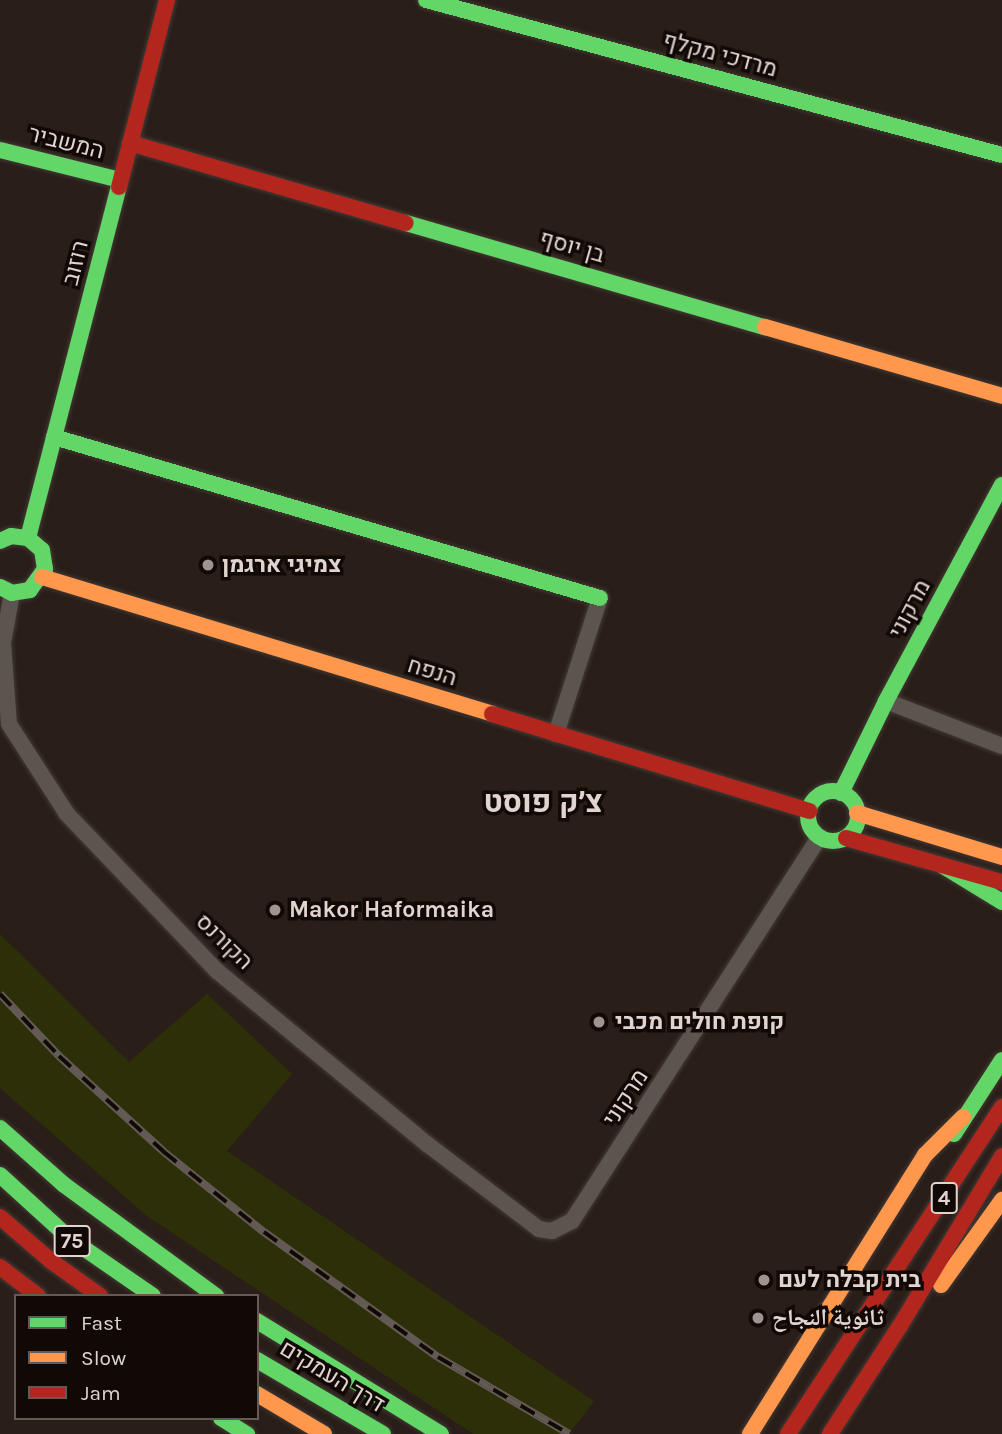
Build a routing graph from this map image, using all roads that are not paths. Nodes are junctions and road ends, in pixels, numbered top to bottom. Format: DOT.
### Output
graph roads {
  1 [pos="167,0"];
  2 [pos="426,0"];
  3 [pos="130,143"];
  4 [pos="0,150"];
  5 [pos="1002,155"];
  6 [pos="120,180"];
  7 [pos="1002,396"];
  8 [pos="54,437"];
  9 [pos="1002,485"];
  10 [pos="29,538"];
  11 [pos="0,541"];
  12 [pos="42,578"];
  13 [pos="6,590"];
  14 [pos="600,598"];
  15 [pos="886,701"];
  16 [pos="556,734"];
  17 [pos="1002,746"];
  18 [pos="841,793"];
  19 [pos="808,811"];
  20 [pos="857,813"];
  21 [pos="819,837"];
  22 [pos="846,838"];
  23 [pos="1002,856"];
  24 [pos="943,866"];
  25 [pos="1002,882"];
  26 [pos="1002,902"];
  27 [pos="1002,1059"];
  28 [pos="1002,1107"];
  29 [pos="963,1117"];
  30 [pos="0,1128"];
  31 [pos="1002,1156"];
  32 [pos="0,1175"];
  33 [pos="1002,1200"];
  34 [pos="909,1213"];
  35 [pos="0,1217"];
  36 [pos="552,1231"];
  37 [pos="900,1235"];
  38 [pos="0,1267"];
  39 [pos="886,1289"];
  40 [pos="35,1294"];
  41 [pos="97,1294"];
  42 [pos="150,1294"];
  43 [pos="213,1294"];
  44 [pos="259,1322"];
  45 [pos="900,1326"];
  46 [pos="259,1361"];
  47 [pos="259,1395"];
  48 [pos="224,1420"];
  49 [pos="247,1434"];
  50 [pos="324,1434"];
  51 [pos="383,1434"];
  52 [pos="440,1434"];
  53 [pos="750,1434"];
  54 [pos="788,1434"];
  55 [pos="830,1434"];
  1 -- 3 [label="main road, רוזוב"];
  2 -- 5 [label="main road, מרדכי מקלף"];
  3 -- 6 [label="main road, רוזוב"];
  3 -- 7 [label="main road, בן יוסף"];
  4 -- 6 [label="main road, המשביר"];
  6 -- 8 [label="main road, רוזוב"];
  8 -- 10 [label="main road, רוזוב"];
  8 -- 14 [label="main road"];
  9 -- 15 [label="main road, מרקוני"];
  10 -- 11 [label="main road"];
  10 -- 12 [label="main road"];
  12 -- 13 [label="main road"];
  12 -- 16 [label="main road, הנפח"];
  13 -- 36 [label="street, הקורנס"];
  14 -- 16 [label="street"];
  15 -- 17 [label="street"];
  15 -- 18 [label="main road, מרקוני"];
  16 -- 19 [label="main road, הנפח"];
  18 -- 19 [label="main road"];
  18 -- 20 [label="main road"];
  19 -- 21 [label="main road"];
  20 -- 22 [label="main road"];
  20 -- 23 [label="main road"];
  21 -- 22 [label="main road"];
  21 -- 36 [label="street, מרקוני"];
  22 -- 24 [label="main road"];
  24 -- 25 [label="main road"];
  24 -- 26 [label="main road"];
  27 -- 29 [label="main road"];
  28 -- 39 [label="main road, 4"];
  29 -- 34 [label="main road"];
  29 -- 53 [label="main road"];
  30 -- 43 [label="main road"];
  31 -- 45 [label="main road, 4"];
  32 -- 42 [label="main road, 75"];
  33 -- 45 [label="main road"];
  35 -- 41 [label="main road, 75"];
  37 -- 39 [label="main road"];
  38 -- 40 [label="main road"];
  39 -- 54 [label="main road, 4"];
  44 -- 52 [label="main road"];
  45 -- 55 [label="main road, 4"];
  46 -- 51 [label="main road, דרך העמקים"];
  47 -- 50 [label="main road"];
  48 -- 49 [label="main road"];
}
